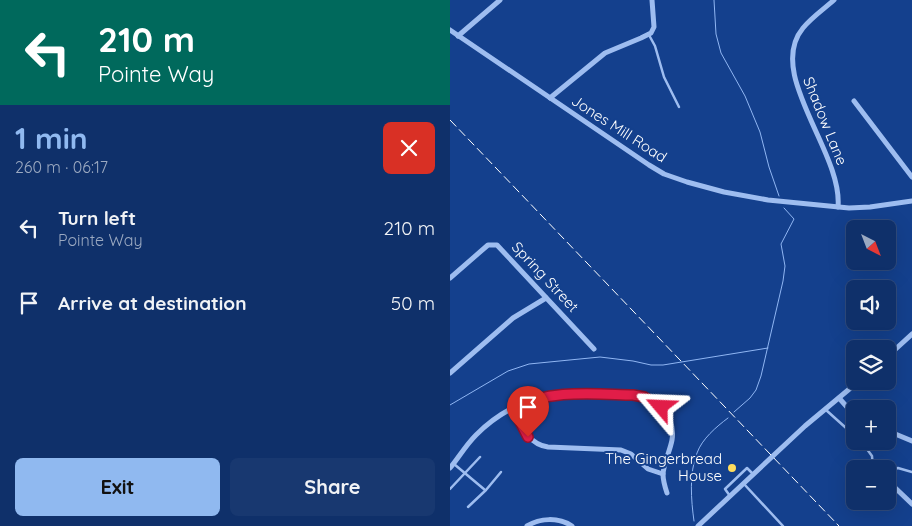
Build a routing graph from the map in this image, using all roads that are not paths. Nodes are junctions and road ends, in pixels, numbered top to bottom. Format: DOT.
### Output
graph roads {
  1 [pos="500,0"];
  2 [pos="652,0"];
  3 [pos="833,0"];
  4 [pos="450,30"];
  5 [pos="649,35"];
  6 [pos="458,36"];
  7 [pos="550,98"];
  8 [pos="854,101"];
  9 [pos="679,107"];
  10 [pos="912,177"];
  11 [pos="912,200"];
  12 [pos="838,207"];
  13 [pos="450,278"];
  14 [pos="546,298"];
  15 [pos="912,334"];
  16 [pos="594,349"];
  17 [pos="896,349"];
  18 [pos="450,373"];
  19 [pos="848,390"];
  20 [pos="839,398"];
  21 [pos="846,406"];
  22 [pos="513,408"];
  23 [pos="825,409"];
  24 [pos="846,428"];
  25 [pos="896,435"];
  26 [pos="912,440"];
  27 [pos="480,457"];
  28 [pos="451,467"];
  29 [pos="896,469"];
  30 [pos="502,472"];
  31 [pos="912,472"];
  32 [pos="466,474"];
  33 [pos="663,474"];
  34 [pos="754,475"];
  35 [pos="744,484"];
  36 [pos="450,489"];
  37 [pos="896,489"];
  38 [pos="486,490"];
  39 [pos="667,493"];
  40 [pos="730,497"];
  41 [pos="912,504"];
  42 [pos="468,507"];
  43 [pos="527,526"];
  44 [pos="572,526"];
  45 [pos="698,526"];
  46 [pos="783,526"];
  1 -- 6 [label="street"];
  2 -- 5 [label="street"];
  3 -- 12 [label="street, Shadow Lane"];
  4 -- 6 [label="street, Jones Mill Road"];
  5 -- 7 [label="street"];
  5 -- 9 [label="lane"];
  6 -- 7 [label="street, Jones Mill Road"];
  7 -- 12 [label="street, Jones Mill Road"];
  8 -- 10 [label="street"];
  11 -- 12 [label="street, Jones Mill Road"];
  13 -- 14 [label="street, Spring Street"];
  14 -- 16 [label="street, Spring Street"];
  14 -- 18 [label="street"];
  15 -- 17 [label="street"];
  19 -- 20 [label="street"];
  20 -- 21 [label="street"];
  20 -- 23 [label="street"];
  22 -- 28 [label="street"];
  22 -- 33 [label="street"];
  22 -- 33 [label="street"];
  23 -- 24 [label="lane"];
  23 -- 34 [label="street"];
  25 -- 26 [label="street"];
  27 -- 32 [label="lane"];
  28 -- 32 [label="lane"];
  29 -- 31 [label="lane"];
  30 -- 38 [label="lane"];
  32 -- 36 [label="lane"];
  32 -- 38 [label="lane"];
  33 -- 39 [label="street"];
  34 -- 35 [label="street"];
  34 -- 40 [label="lane"];
  35 -- 40 [label="street"];
  35 -- 46 [label="lane"];
  37 -- 41 [label="street"];
  38 -- 42 [label="lane"];
  40 -- 45 [label="street"];
  43 -- 44 [label="street"];
}
